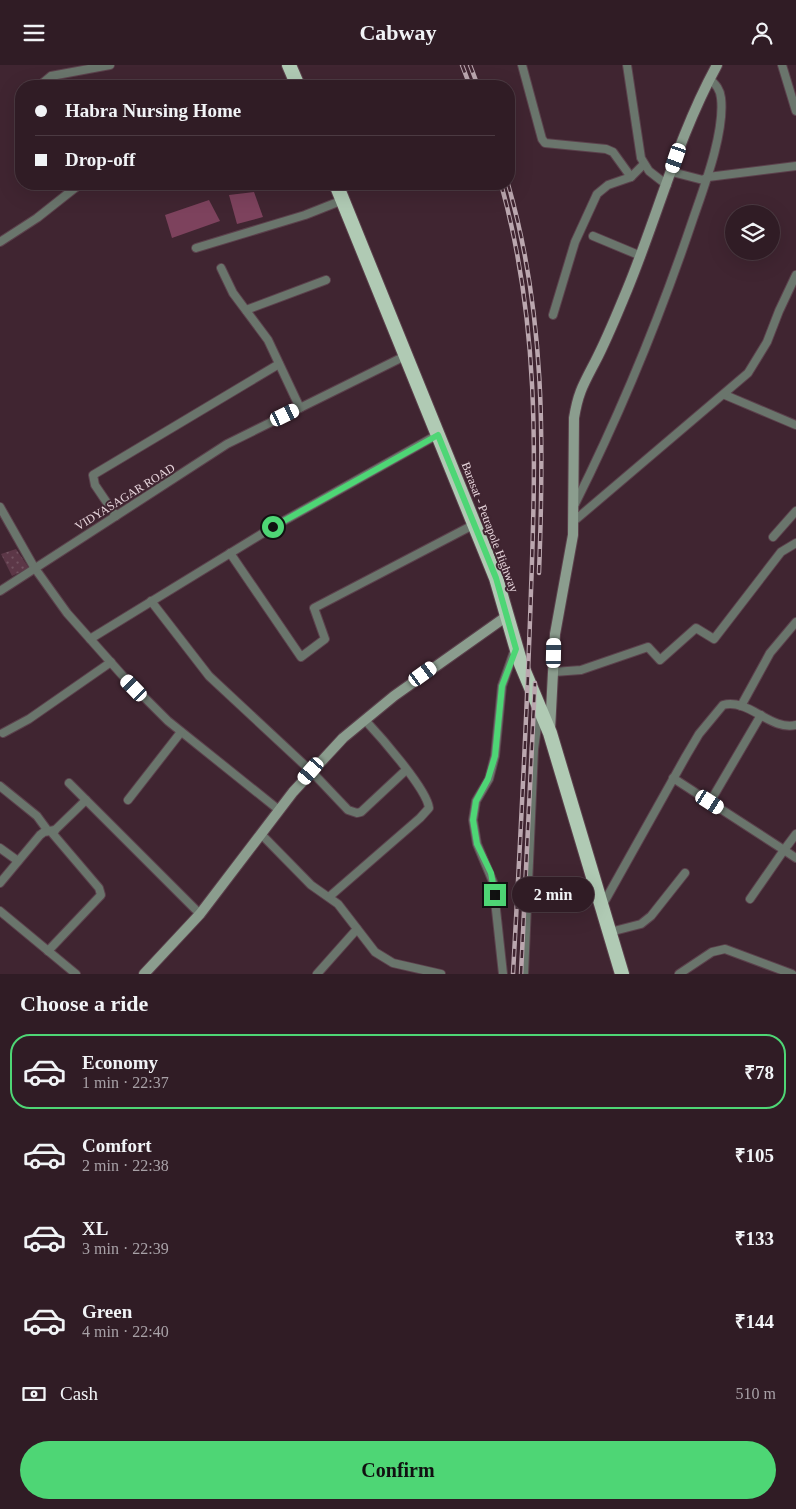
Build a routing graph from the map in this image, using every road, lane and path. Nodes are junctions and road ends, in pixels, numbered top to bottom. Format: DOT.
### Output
graph roads {
  1 [pos="110,65"];
  2 [pos="289,65"];
  3 [pos="522,65"];
  4 [pos="627,65"];
  5 [pos="717,65"];
  6 [pos="782,65"];
  7 [pos="710,79"];
  8 [pos="46,80"];
  9 [pos="292,80"];
  10 [pos="796,111"];
  11 [pos="644,164"];
  12 [pos="796,166"];
  13 [pos="676,173"];
  14 [pos="631,177"];
  15 [pos="708,177"];
  16 [pos="666,185"];
  17 [pos="73,190"];
  18 [pos="339,190"];
  19 [pos="343,200"];
  20 [pos="593,236"];
  21 [pos="0,242"];
  22 [pos="196,247"];
  23 [pos="641,256"];
  24 [pos="221,268"];
  25 [pos="796,275"];
  26 [pos="326,280"];
  27 [pos="246,311"];
  28 [pos="553,315"];
  29 [pos="405,356"];
  30 [pos="279,364"];
  31 [pos="725,395"];
  32 [pos="300,408"];
  33 [pos="796,425"];
  34 [pos="438,435"];
  35 [pos="575,504"];
  36 [pos="0,507"];
  37 [pos="796,511"];
  38 [pos="116,516"];
  39 [pos="574,521"];
  40 [pos="475,524"];
  41 [pos="773,537"];
  42 [pos="796,543"];
  43 [pos="230,553"];
  44 [pos="34,567"];
  45 [pos="0,591"];
  46 [pos="151,601"];
  47 [pos="507,616"];
  48 [pos="796,621"];
  49 [pos="90,639"];
  50 [pos="516,649"];
  51 [pos="111,662"];
  52 [pos="554,672"];
  53 [pos="741,706"];
  54 [pos="540,710"];
  55 [pos="761,715"];
  56 [pos="365,720"];
  57 [pos="796,725"];
  58 [pos="181,732"];
  59 [pos="3,733"];
  60 [pos="550,733"];
  61 [pos="406,770"];
  62 [pos="311,771"];
  63 [pos="673,778"];
  64 [pos="69,783"];
  65 [pos="0,785"];
  66 [pos="86,800"];
  67 [pos="128,801"];
  68 [pos="710,802"];
  69 [pos="279,810"];
  70 [pos="51,830"];
  71 [pos="796,834"];
  72 [pos="262,835"];
  73 [pos="0,847"];
  74 [pos="784,850"];
  75 [pos="796,858"];
  76 [pos="18,861"];
  77 [pos="684,873"];
  78 [pos="0,883"];
  79 [pos="329,897"];
  80 [pos="750,899"];
  81 [pos="602,907"];
  82 [pos="0,911"];
  83 [pos="200,915"];
  84 [pos="357,929"];
  85 [pos="610,932"];
  86 [pos="48,951"];
  87 [pos="76,974"];
  88 [pos="144,974"];
  89 [pos="317,974"];
  90 [pos="441,974"];
  91 [pos="503,974"];
  92 [pos="524,974"];
  93 [pos="622,974"];
  94 [pos="679,974"];
  95 [pos="792,974"];
  1 -- 8 [label="street"];
  2 -- 9 [label="highway"];
  3 -- 14 [label="street"];
  4 -- 11 [label="street"];
  5 -- 7 [label="main road"];
  6 -- 10 [label="street"];
  7 -- 15 [label="street"];
  7 -- 16 [label="main road"];
  11 -- 14 [label="street"];
  11 -- 16 [label="street"];
  12 -- 15 [label="street"];
  13 -- 15 [label="street"];
  14 -- 28 [label="street"];
  15 -- 35 [label="street"];
  16 -- 23 [label="main road"];
  17 -- 21 [label="street"];
  18 -- 19 [label="highway, Barasat - Petrapole Highway"];
  19 -- 22 [label="street"];
  19 -- 29 [label="highway, Barasat - Petrapole Highway"];
  20 -- 23 [label="street"];
  23 -- 35 [label="main road"];
  24 -- 27 [label="street"];
  25 -- 31 [label="street"];
  26 -- 27 [label="street"];
  27 -- 30 [label="street"];
  29 -- 32 [label="street, VIDYASAGAR ROAD"];
  29 -- 34 [label="highway, Barasat - Petrapole Highway"];
  30 -- 32 [label="street"];
  30 -- 38 [label="street"];
  31 -- 33 [label="street"];
  31 -- 39 [label="street"];
  32 -- 38 [label="street, VIDYASAGAR ROAD"];
  34 -- 40 [label="highway, Barasat - Petrapole Highway"];
  34 -- 43 [label="street"];
  35 -- 39 [label="main road"];
  36 -- 44 [label="street"];
  37 -- 41 [label="street"];
  38 -- 44 [label="street, VIDYASAGAR ROAD"];
  39 -- 52 [label="main road"];
  40 -- 43 [label="street"];
  40 -- 47 [label="highway, Barasat - Petrapole Highway"];
  42 -- 52 [label="street"];
  43 -- 46 [label="street"];
  44 -- 45 [label="street, VIDYASAGAR ROAD"];
  44 -- 49 [label="street"];
  46 -- 49 [label="street"];
  46 -- 62 [label="street"];
  47 -- 50 [label="highway, Barasat - Petrapole Highway"];
  47 -- 56 [label="main road"];
  48 -- 53 [label="street"];
  49 -- 51 [label="street"];
  50 -- 54 [label="highway, Barasat - Petrapole Highway"];
  50 -- 91 [label="street"];
  51 -- 58 [label="street"];
  51 -- 59 [label="street"];
  52 -- 60 [label="main road"];
  53 -- 55 [label="street"];
  53 -- 63 [label="street"];
  54 -- 60 [label="highway, Barasat - Petrapole Highway"];
  54 -- 92 [label="street"];
  55 -- 57 [label="street"];
  55 -- 68 [label="street"];
  56 -- 61 [label="street"];
  56 -- 62 [label="main road"];
  58 -- 67 [label="street"];
  58 -- 69 [label="street"];
  60 -- 81 [label="highway, Barasat - Petrapole Highway"];
  61 -- 62 [label="street"];
  61 -- 79 [label="street"];
  62 -- 69 [label="main road"];
  63 -- 68 [label="street"];
  63 -- 81 [label="street"];
  64 -- 66 [label="street"];
  65 -- 70 [label="street"];
  66 -- 70 [label="street"];
  66 -- 83 [label="street"];
  68 -- 74 [label="street"];
  69 -- 72 [label="main road"];
  70 -- 76 [label="street"];
  70 -- 86 [label="street"];
  71 -- 74 [label="street"];
  72 -- 79 [label="street"];
  72 -- 83 [label="main road"];
  73 -- 76 [label="street"];
  74 -- 75 [label="street"];
  74 -- 80 [label="street"];
  76 -- 78 [label="street"];
  77 -- 85 [label="street"];
  79 -- 84 [label="street"];
  81 -- 85 [label="highway, Barasat - Petrapole Highway"];
  82 -- 86 [label="street"];
  83 -- 88 [label="main road"];
  84 -- 89 [label="street"];
  84 -- 90 [label="street"];
  85 -- 93 [label="highway, Barasat - Petrapole Highway"];
  86 -- 87 [label="street"];
  94 -- 95 [label="street"];
}
